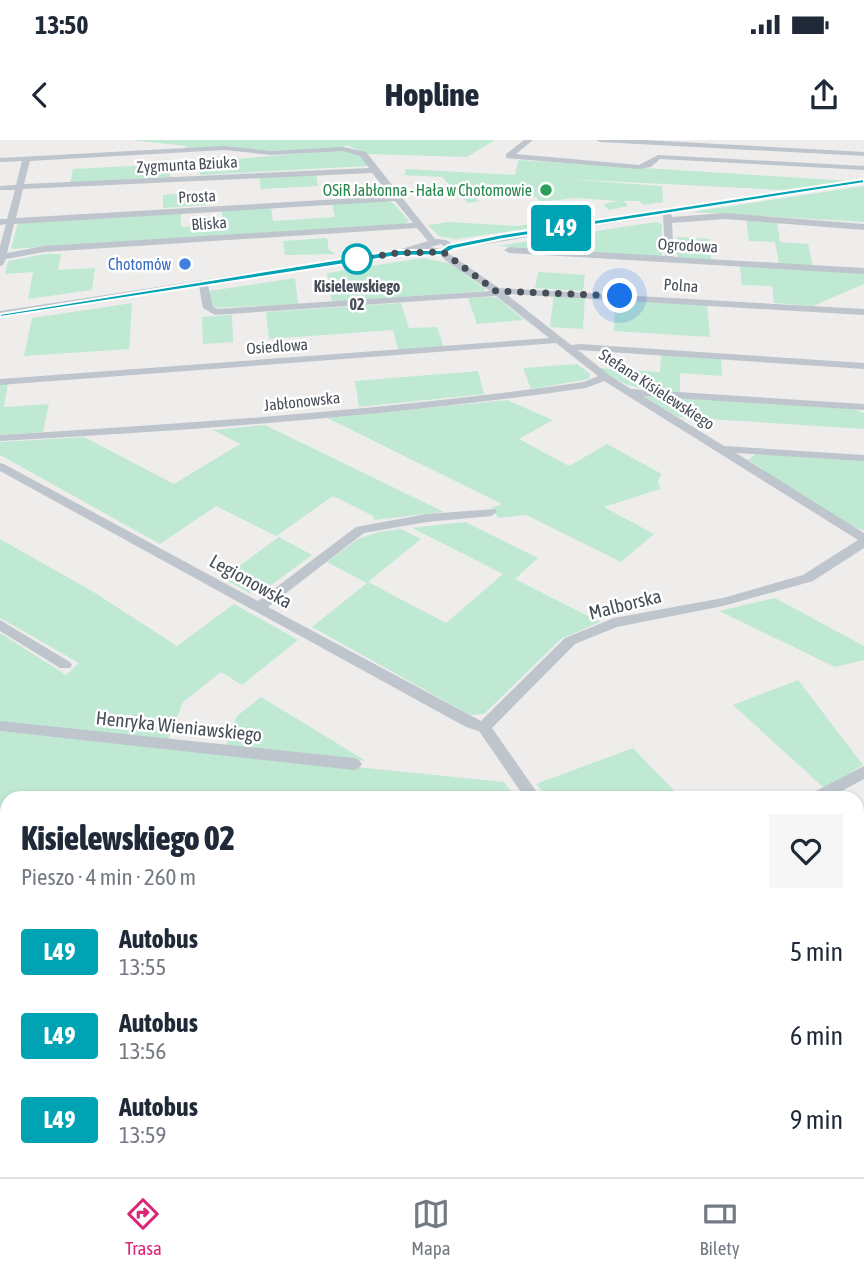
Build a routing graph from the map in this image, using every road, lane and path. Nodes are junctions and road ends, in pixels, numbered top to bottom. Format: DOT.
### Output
graph roads {
  1 [pos="529,140"];
  2 [pos="600,140"];
  3 [pos="864,154"];
  4 [pos="27,158"];
  5 [pos="0,160"];
  6 [pos="864,168"];
  7 [pos="375,170"];
  8 [pos="864,181"];
  9 [pos="18,187"];
  10 [pos="0,188"];
  11 [pos="397,198"];
  12 [pos="667,216"];
  13 [pos="5,221"];
  14 [pos="419,225"];
  15 [pos="864,227"];
  16 [pos="428,246"];
  17 [pos="447,247"];
  18 [pos="509,250"];
  19 [pos="1,257"];
  20 [pos="670,260"];
  21 [pos="864,271"];
  22 [pos="203,283"];
  23 [pos="498,292"];
  24 [pos="864,312"];
  25 [pos="0,314"];
  26 [pos="556,340"];
  27 [pos="567,349"];
  28 [pos="864,366"];
  29 [pos="605,377"];
  30 [pos="0,382"];
  31 [pos="629,392"];
  32 [pos="864,407"];
  33 [pos="0,438"];
  34 [pos="720,449"];
  35 [pos="864,458"];
  36 [pos="0,466"];
  37 [pos="491,512"];
  38 [pos="864,540"];
  39 [pos="259,607"];
  40 [pos="0,625"];
  41 [pos="65,665"];
  42 [pos="0,726"];
  43 [pos="484,727"];
  44 [pos="354,764"];
  45 [pos="864,772"];
  46 [pos="527,791"];
  47 [pos="829,791"];
  1 -- 6 [label="street"];
  2 -- 3 [label="street"];
  4 -- 5 [label="street"];
  4 -- 7 [label="street"];
  4 -- 9 [label="street"];
  7 -- 9 [label="street, Zygmunta Bziuka"];
  7 -- 11 [label="street"];
  8 -- 12 [label="street"];
  9 -- 10 [label="street, Zygmunta Bziuka"];
  9 -- 13 [label="street"];
  11 -- 13 [label="street, Prosta"];
  11 -- 14 [label="street"];
  12 -- 15 [label="street"];
  12 -- 17 [label="street"];
  12 -- 20 [label="street"];
  13 -- 19 [label="street"];
  14 -- 16 [label="street"];
  14 -- 19 [label="street, Bliska"];
  16 -- 17 [label="street"];
  16 -- 22 [label="street"];
  17 -- 23 [label="street, Stefana Kisielewskiego"];
  18 -- 20 [label="street, Ogrodowa"];
  20 -- 21 [label="street, Ogrodowa"];
  22 -- 23 [label="street, Polna"];
  22 -- 25 [label="street"];
  23 -- 24 [label="street, Polna"];
  23 -- 26 [label="street, Stefana Kisielewskiego"];
  26 -- 27 [label="street, Stefana Kisielewskiego"];
  26 -- 30 [label="street, Osiedlowa"];
  27 -- 28 [label="street"];
  27 -- 29 [label="street, Stefana Kisielewskiego"];
  29 -- 31 [label="street, Stefana Kisielewskiego"];
  29 -- 33 [label="street, Jabłonowska"];
  31 -- 32 [label="street"];
  31 -- 34 [label="street, Stefana Kisielewskiego"];
  34 -- 35 [label="street"];
  34 -- 38 [label="street, Stefana Kisielewskiego"];
  36 -- 39 [label="street, Legionowska"];
  37 -- 39 [label="street"];
  38 -- 43 [label="street, Malborska"];
  39 -- 43 [label="street, Legionowska"];
  40 -- 41 [label="street"];
  42 -- 44 [label="street, Henryka Wieniawskiego"];
  43 -- 46 [label="street"];
  45 -- 47 [label="street"];
}
